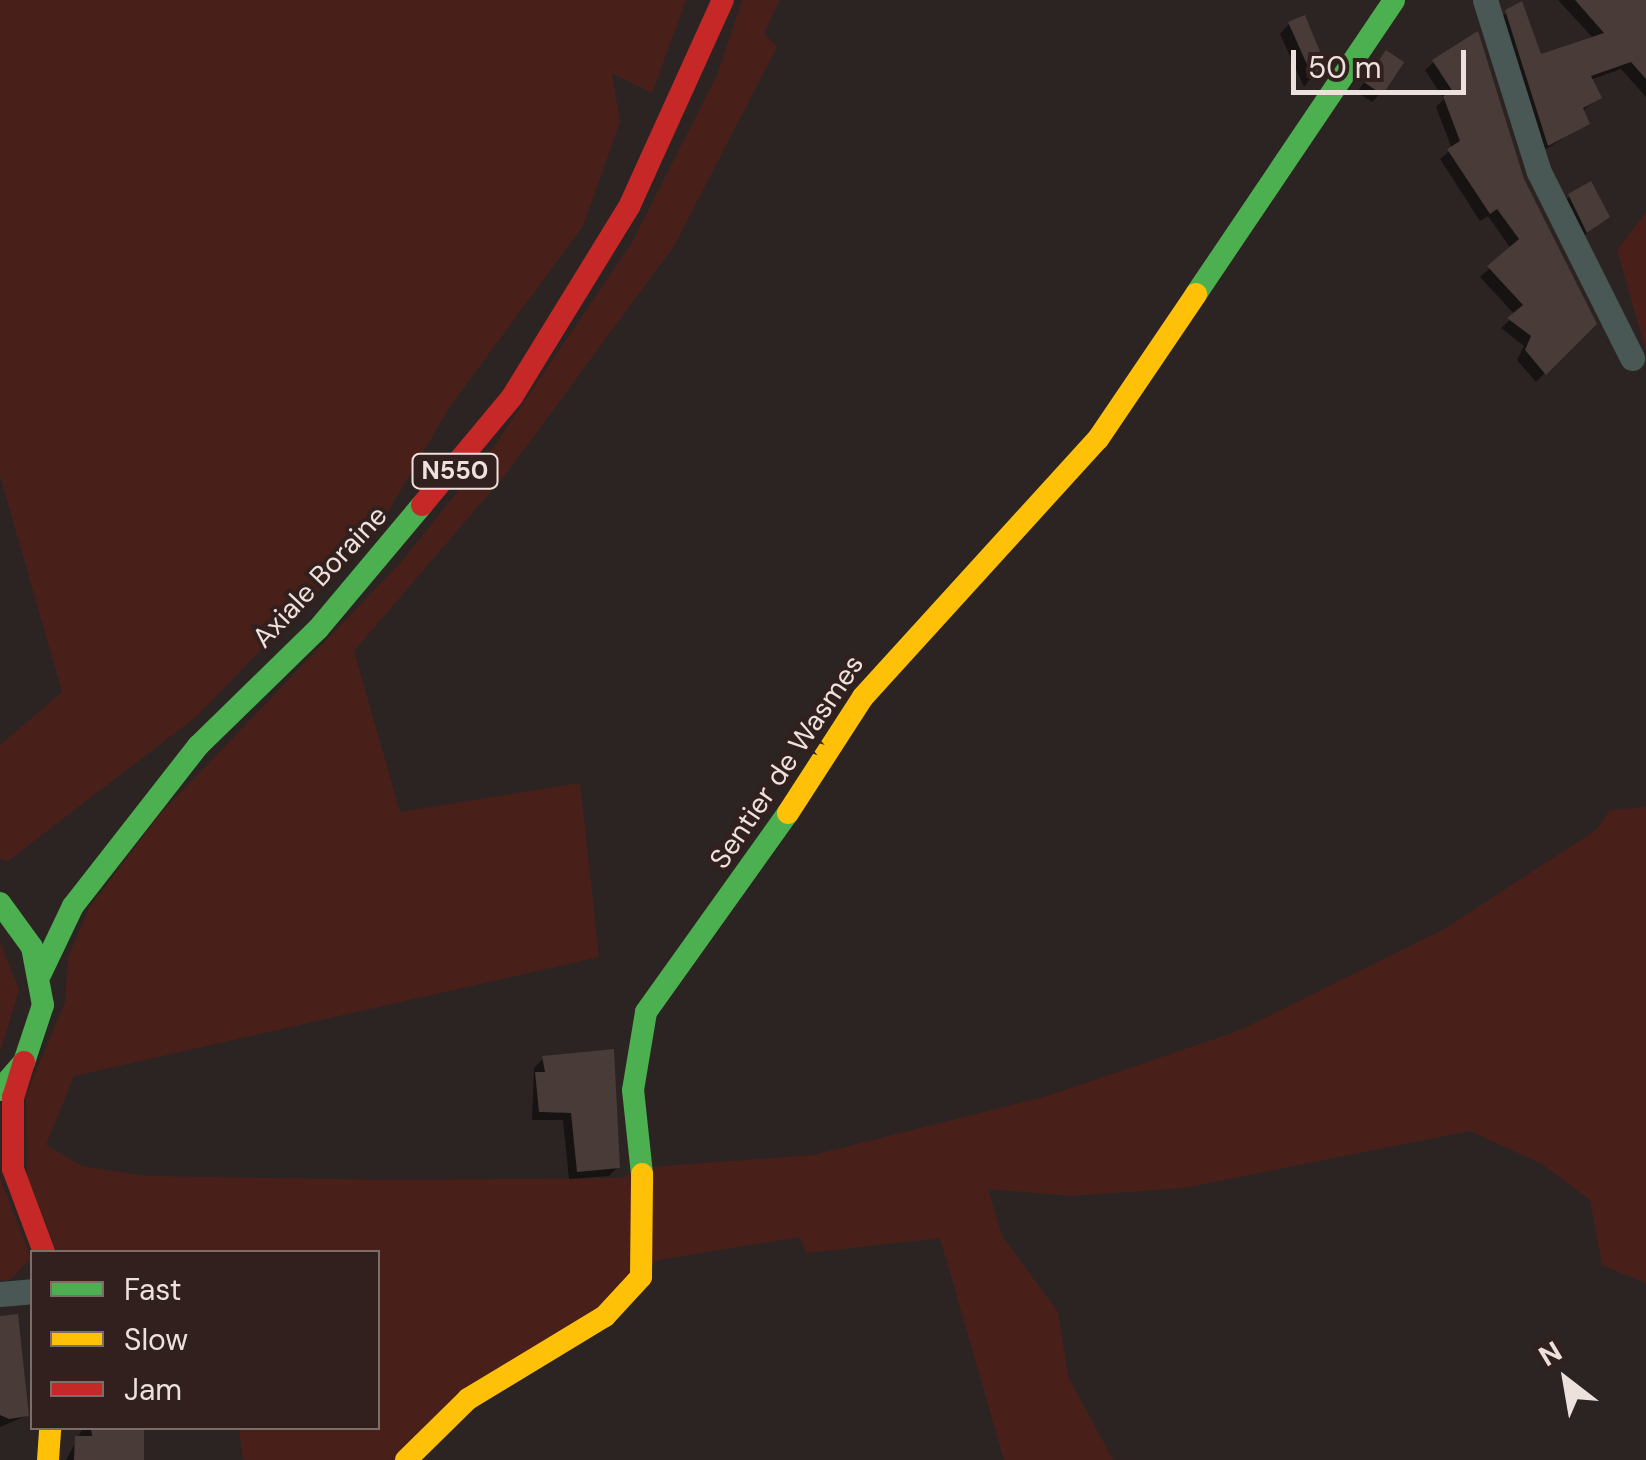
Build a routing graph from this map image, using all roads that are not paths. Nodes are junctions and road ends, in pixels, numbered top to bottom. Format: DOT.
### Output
graph roads {
  1 [pos="723,0"];
  2 [pos="1394,0"];
  3 [pos="1485,0"];
  4 [pos="1632,358"];
  5 [pos="96,877"];
  6 [pos="0,903"];
  7 [pos="41,973"];
  8 [pos="24,1062"];
  9 [pos="0,1090"];
  10 [pos="6,1164"];
  11 [pos="43,1250"];
  12 [pos="30,1291"];
  13 [pos="0,1294"];
  14 [pos="50,1430"];
  15 [pos="48,1460"];
  16 [pos="406,1460"];
  1 -- 5 [label="street, Axiale Boraine / N550"];
  2 -- 16 [label="street, Sentier de Wasmes"];
  3 -- 4 [label="street"];
  5 -- 6 [label="street, Axiale Boraine / N550"];
  5 -- 7 [label="street"];
  6 -- 7 [label="street, Axiale Boraine"];
  7 -- 8 [label="street"];
  8 -- 9 [label="street"];
  8 -- 10 [label="street"];
  10 -- 11 [label="street"];
  12 -- 13 [label="street"];
  14 -- 15 [label="street"];
}
